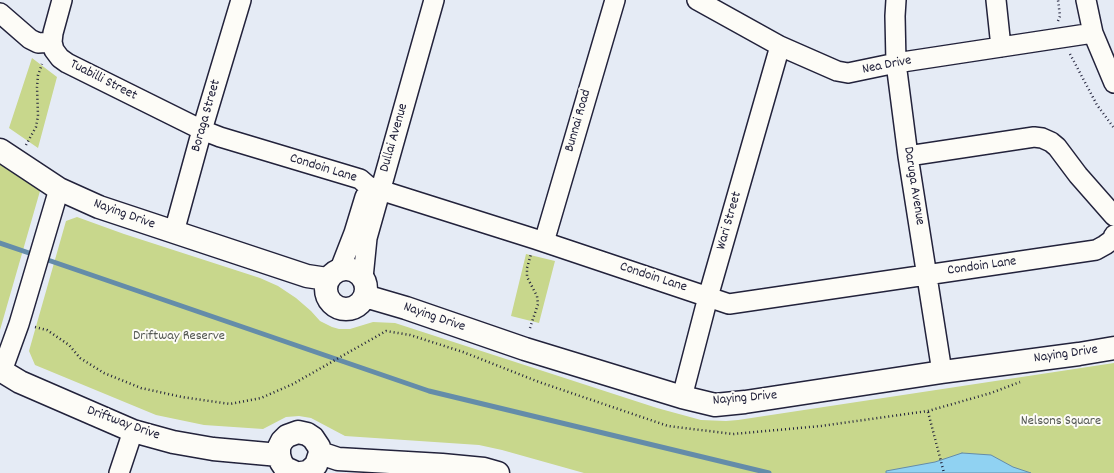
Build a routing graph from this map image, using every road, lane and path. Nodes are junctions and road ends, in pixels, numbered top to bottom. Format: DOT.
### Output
graph roads {
  1 [pos="62,0"];
  2 [pos="241,0"];
  3 [pos="422,0"];
  4 [pos="434,0"];
  5 [pos="615,0"];
  6 [pos="697,0"];
  7 [pos="896,0"];
  8 [pos="996,0"];
  9 [pos="1058,0"];
  10 [pos="1086,0"];
  11 [pos="0,13"];
  12 [pos="1093,33"];
  13 [pos="1058,38"];
  14 [pos="52,42"];
  15 [pos="780,46"];
  16 [pos="1001,47"];
  17 [pos="896,63"];
  18 [pos="42,64"];
  19 [pos="1114,83"];
  20 [pos="1114,128"];
  21 [pos="202,130"];
  22 [pos="25,146"];
  23 [pos="0,150"];
  24 [pos="908,156"];
  25 [pos="374,188"];
  26 [pos="59,189"];
  27 [pos="1114,216"];
  28 [pos="174,232"];
  29 [pos="1114,235"];
  30 [pos="538,247"];
  31 [pos="334,274"];
  32 [pos="927,275"];
  33 [pos="364,287"];
  34 [pos="708,297"];
  35 [pos="21,316"];
  36 [pos="530,328"];
  37 [pos="356,348"];
  38 [pos="1114,348"];
  39 [pos="1,370"];
  40 [pos="942,372"];
  41 [pos="682,397"];
  42 [pos="928,411"];
  43 [pos="133,431"];
  44 [pos="320,453"];
  45 [pos="294,469"];
  46 [pos="488,472"];
  47 [pos="119,473"];
  48 [pos="944,473"];
  1 -- 14 [label="street"];
  2 -- 21 [label="street, Boraga Street"];
  3 -- 25 [label="street, Dullai Avenue"];
  4 -- 25 [label="street, Dullai Avenue"];
  5 -- 30 [label="street, Bunnai Road"];
  6 -- 15 [label="street, Nea Drive"];
  7 -- 17 [label="street, Daruga Avenue"];
  8 -- 16 [label="street"];
  9 -- 13 [label="path"];
  10 -- 12 [label="street"];
  11 -- 14 [label="street"];
  12 -- 13 [label="street, Nea Drive"];
  12 -- 19 [label="street"];
  13 -- 16 [label="street, Nea Drive"];
  13 -- 20 [label="path"];
  14 -- 21 [label="street, Tuabilli Street"];
  15 -- 17 [label="street, Nea Drive"];
  15 -- 34 [label="street, Wari Street"];
  16 -- 17 [label="street, Nea Drive"];
  17 -- 24 [label="street, Daruga Avenue"];
  18 -- 22 [label="path"];
  21 -- 25 [label="street, Condoin Lane"];
  21 -- 28 [label="street, Boraga Street"];
  23 -- 26 [label="street, Naying Drive"];
  24 -- 27 [label="street"];
  24 -- 32 [label="street, Daruga Avenue"];
  25 -- 30 [label="street, Condoin Lane"];
  25 -- 31 [label="street, Dullai Avenue"];
  25 -- 33 [label="street, Dullai Avenue"];
  26 -- 28 [label="street, Naying Drive"];
  26 -- 35 [label="street"];
  28 -- 31 [label="street, Naying Drive"];
  29 -- 32 [label="street, Condoin Lane"];
  30 -- 34 [label="street, Condoin Lane"];
  30 -- 36 [label="path"];
  31 -- 33 [label="street"];
  31 -- 33 [label="street"];
  32 -- 34 [label="street, Condoin Lane"];
  32 -- 40 [label="street, Daruga Avenue"];
  33 -- 41 [label="street, Naying Drive"];
  34 -- 41 [label="street, Wari Street"];
  35 -- 37 [label="path"];
  35 -- 39 [label="street"];
  38 -- 40 [label="street, Naying Drive"];
  39 -- 43 [label="street, Driftway Drive"];
  40 -- 41 [label="street, Naying Drive"];
  42 -- 48 [label="path"];
  43 -- 45 [label="street, Driftway Drive"];
  43 -- 47 [label="street"];
  44 -- 45 [label="street"];
  44 -- 45 [label="street"];
  44 -- 46 [label="street"];
}
